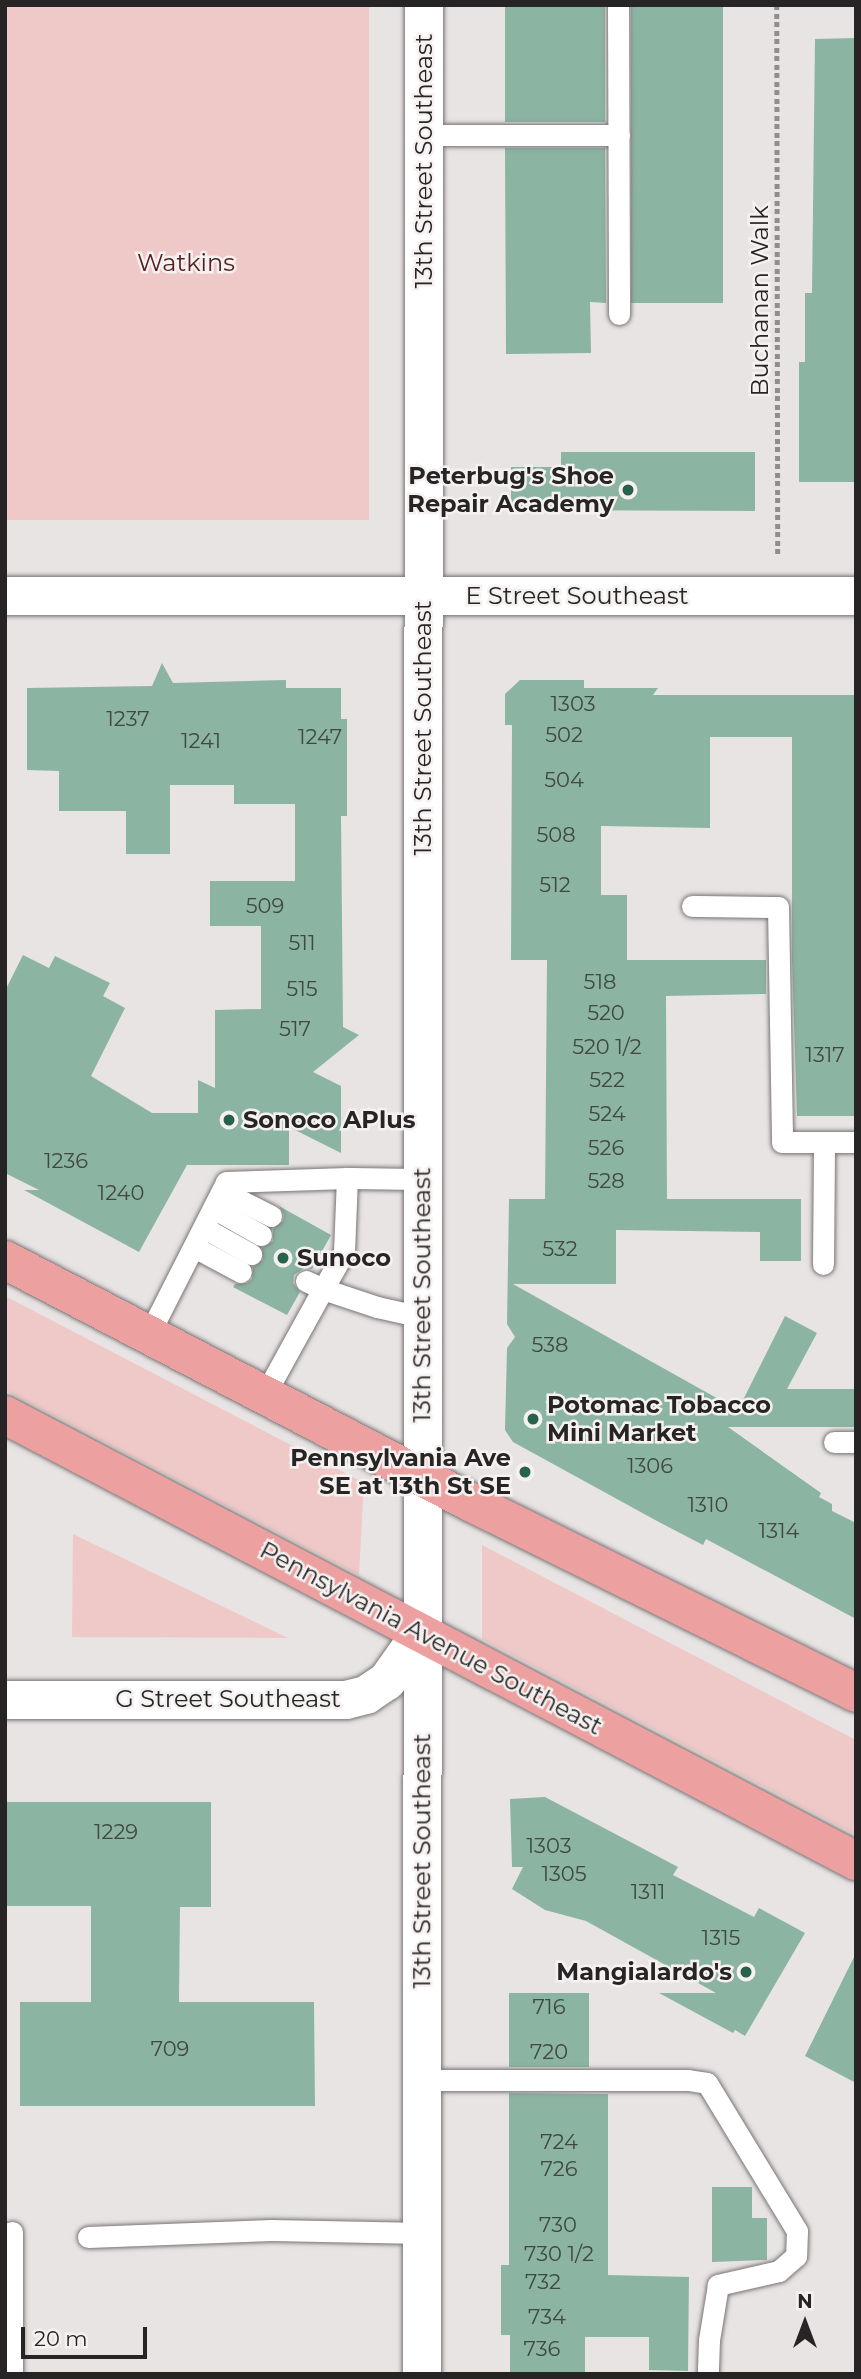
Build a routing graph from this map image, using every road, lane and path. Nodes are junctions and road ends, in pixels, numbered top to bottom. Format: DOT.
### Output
graph roads {
  1 [pos="424,5"];
  2 [pos="618,5"];
  3 [pos="777,5"];
  4 [pos="424,135"];
  5 [pos="619,135"];
  6 [pos="619,314"];
  7 [pos="5,596"];
  8 [pos="423,596"];
  9 [pos="778,596"];
  10 [pos="856,596"];
  11 [pos="692,906"];
  12 [pos="824,1142"];
  13 [pos="856,1142"];
  14 [pos="348,1178"];
  15 [pos="422,1179"];
  16 [pos="213,1209"];
  17 [pos="271,1216"];
  18 [pos="194,1247"];
  19 [pos="5,1260"];
  20 [pos="823,1264"];
  21 [pos="319,1276"];
  22 [pos="422,1317"];
  23 [pos="149,1334"];
  24 [pos="265,1394"];
  25 [pos="5,1415"];
  26 [pos="834,1442"];
  27 [pos="856,1442"];
  28 [pos="422,1476"];
  29 [pos="421,1633"];
  30 [pos="856,1693"];
  31 [pos="5,1700"];
  32 [pos="856,1861"];
  33 [pos="422,2080"];
  34 [pos="12,2232"];
  35 [pos="422,2233"];
  36 [pos="88,2237"];
  37 [pos="12,2374"];
  38 [pos="422,2374"];
  39 [pos="708,2374"];
  1 -- 4 [label="street, 13th Street Southeast"];
  2 -- 5 [label="lane"];
  3 -- 9 [label="path, Buchanan Walk"];
  4 -- 5 [label="lane"];
  4 -- 8 [label="street, 13th Street Southeast"];
  5 -- 6 [label="lane"];
  7 -- 8 [label="street, E Street Southeast"];
  8 -- 9 [label="street, E Street Southeast"];
  8 -- 15 [label="street, 13th Street Southeast"];
  9 -- 10 [label="street, E Street Southeast"];
  11 -- 12 [label="lane"];
  12 -- 13 [label="lane"];
  12 -- 20 [label="lane"];
  14 -- 15 [label="lane"];
  14 -- 16 [label="lane"];
  14 -- 21 [label="lane"];
  15 -- 22 [label="street, 13th Street Southeast"];
  16 -- 17 [label="lane"];
  16 -- 18 [label="lane"];
  16 -- 18 [label="lane"];
  18 -- 23 [label="lane"];
  19 -- 23 [label="main road"];
  21 -- 22 [label="lane"];
  21 -- 24 [label="lane"];
  22 -- 28 [label="street, 13th Street Southeast"];
  23 -- 24 [label="main road"];
  24 -- 28 [label="main road"];
  25 -- 29 [label="main road, Pennsylvania Avenue Southeast"];
  26 -- 27 [label="lane"];
  28 -- 29 [label="street, 13th Street Southeast"];
  28 -- 30 [label="main road"];
  29 -- 31 [label="street, G Street Southeast"];
  29 -- 32 [label="main road, Pennsylvania Avenue Southeast"];
  29 -- 33 [label="street, 13th Street Southeast"];
  33 -- 35 [label="street, 13th Street Southeast"];
  33 -- 39 [label="lane"];
  34 -- 37 [label="lane"];
  35 -- 36 [label="lane"];
  35 -- 38 [label="street, 13th Street Southeast"];
}
